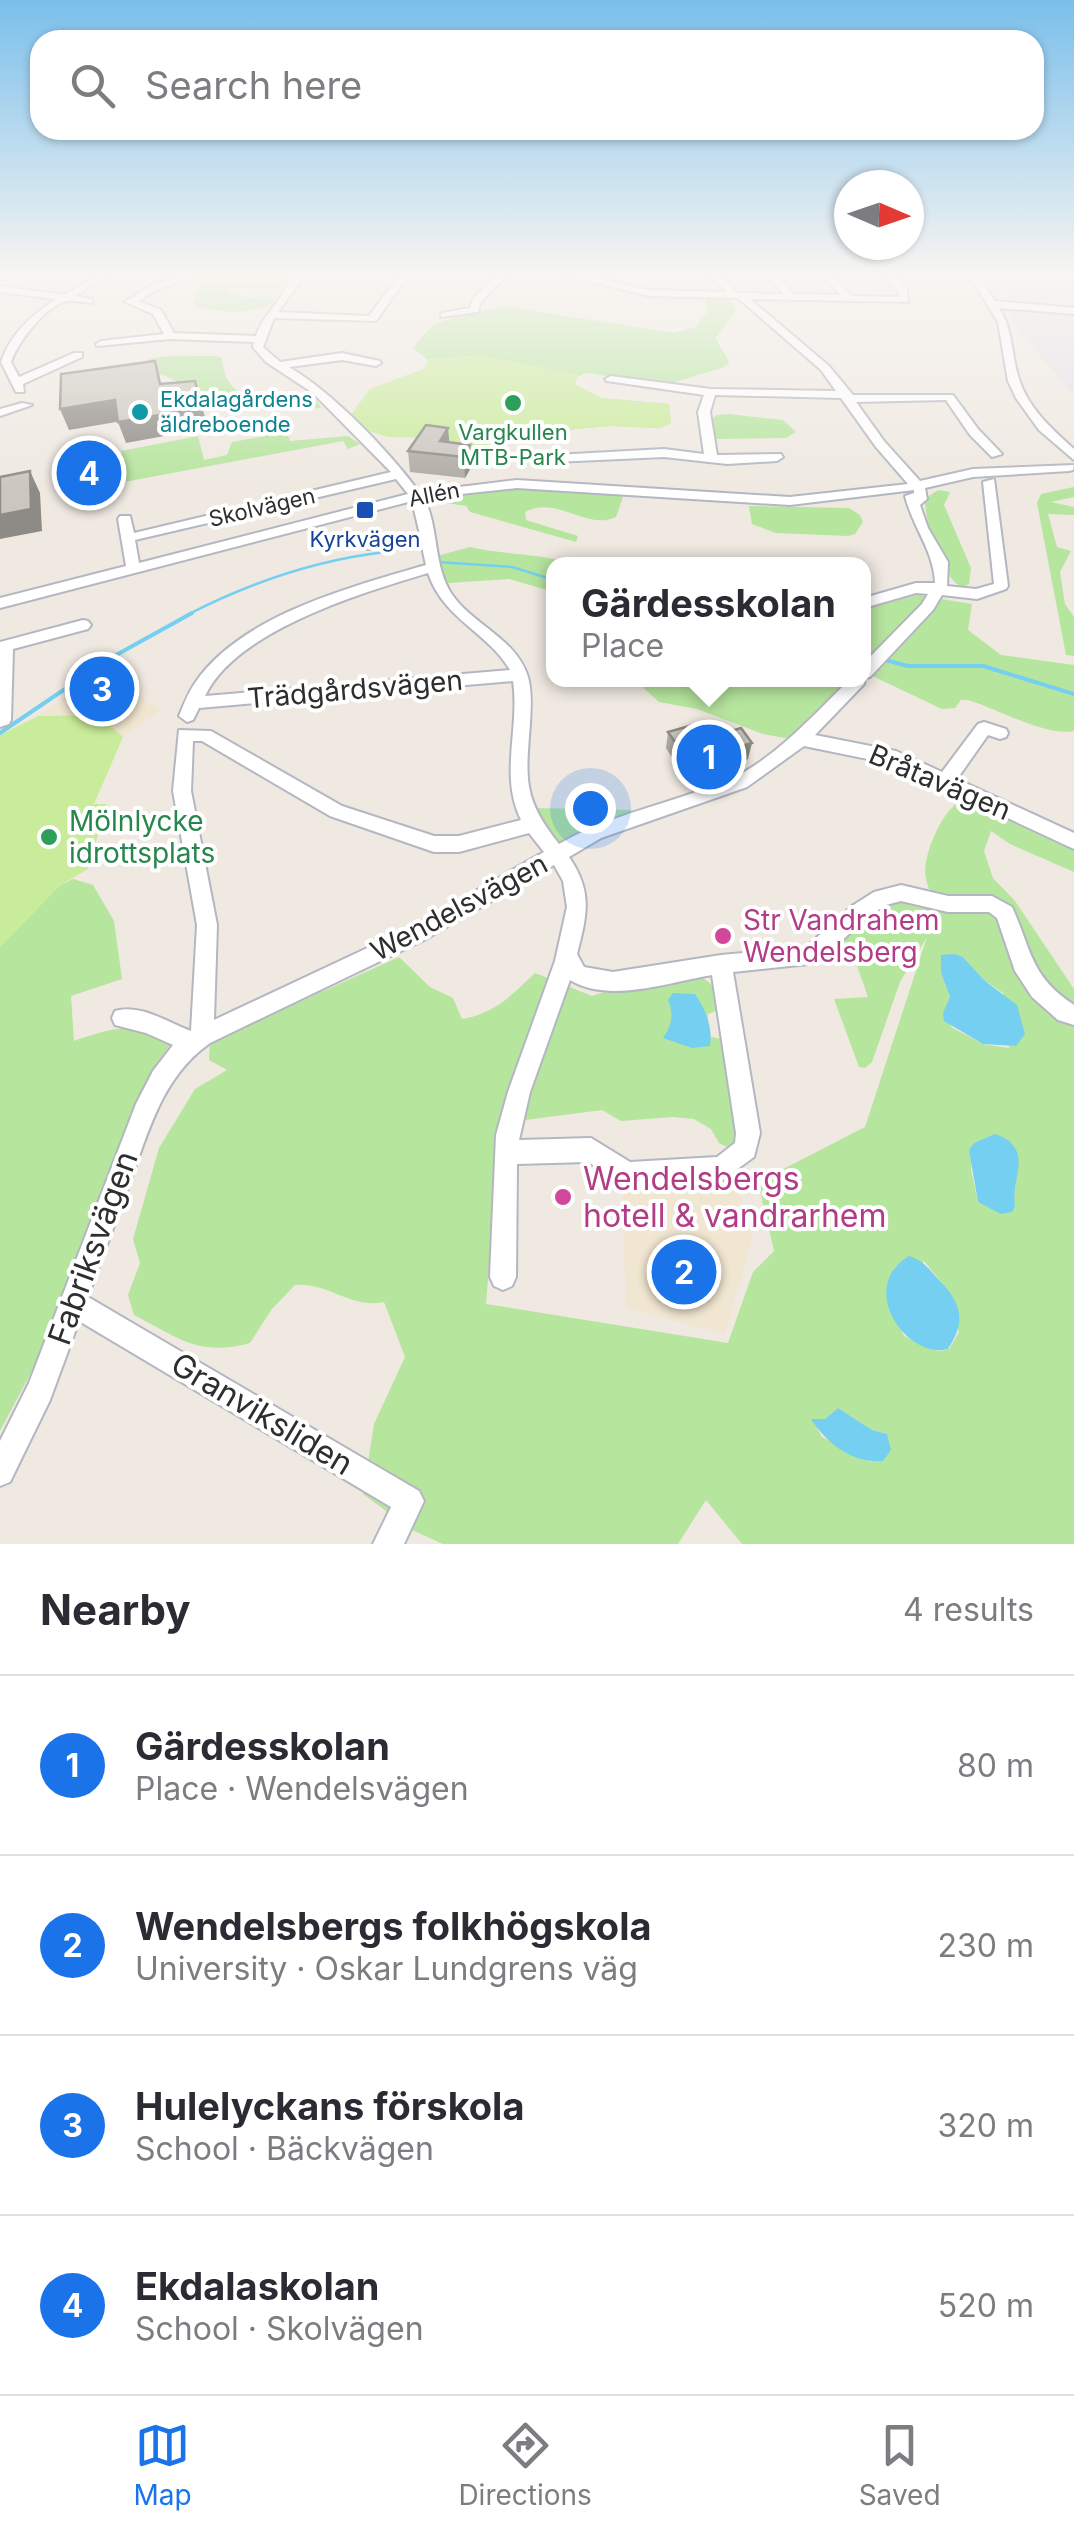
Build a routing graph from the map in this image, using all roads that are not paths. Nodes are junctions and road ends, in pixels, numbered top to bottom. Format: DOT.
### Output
graph roads {
  1 [pos="6,345"];
  2 [pos="260,345"];
  3 [pos="799,345"];
  4 [pos="1008,345"];
  5 [pos="78,356"];
  6 [pos="376,362"];
  7 [pos="281,365"];
  8 [pos="610,379"];
  9 [pos="711,392"];
  10 [pos="850,398"];
  11 [pos="26,405"];
  12 [pos="0,413"];
  13 [pos="996,454"];
  14 [pos="777,457"];
  15 [pos="712,458"];
  16 [pos="538,460"];
  17 [pos="1073,467"];
  18 [pos="396,474"];
  19 [pos="989,482"];
  20 [pos="912,493"];
  21 [pos="417,496"];
  22 [pos="125,519"];
  23 [pos="128,538"];
  24 [pos="426,543"];
  25 [pos="365,544"];
  26 [pos="430,568"];
  27 [pos="133,569"];
  28 [pos="938,592"];
  29 [pos="871,601"];
  30 [pos="0,602"];
  31 [pos="83,625"];
  32 [pos="2,647"];
  33 [pos="871,666"];
  34 [pos="519,674"];
  35 [pos="851,687"];
  36 [pos="188,718"];
  37 [pos="0,721"];
  38 [pos="1000,733"];
  39 [pos="801,738"];
  40 [pos="946,780"];
  41 [pos="531,824"];
  42 [pos="1074,841"];
  43 [pos="555,856"];
  44 [pos="566,954"];
  45 [pos="721,964"];
  46 [pos="1074,1015"];
  47 [pos="124,1018"];
  48 [pos="197,1039"];
  49 [pos="508,1152"];
  50 [pos="503,1277"];
  51 [pos="74,1303"];
  52 [pos="0,1472"];
  53 [pos="388,1544"];
  1 -- 5 [label="street"];
  2 -- 7 [label="street"];
  3 -- 10 [label="street"];
  4 -- 17 [label="street"];
  6 -- 7 [label="street"];
  7 -- 18 [label="street"];
  8 -- 9 [label="street"];
  9 -- 10 [label="street"];
  9 -- 15 [label="street"];
  10 -- 13 [label="street"];
  10 -- 20 [label="street"];
  11 -- 12 [label="street"];
  14 -- 15 [label="street"];
  15 -- 16 [label="street"];
  17 -- 20 [label="street, Allén"];
  18 -- 21 [label="street"];
  18 -- 23 [label="street, Skolvägen"];
  19 -- 28 [label="street"];
  20 -- 21 [label="street, Allén"];
  20 -- 28 [label="street"];
  21 -- 24 [label="street"];
  21 -- 27 [label="street, Allén"];
  22 -- 23 [label="street"];
  23 -- 27 [label="street"];
  24 -- 25 [label="street"];
  24 -- 26 [label="street"];
  26 -- 34 [label="street"];
  26 -- 36 [label="street"];
  27 -- 30 [label="street, Allén"];
  28 -- 29 [label="street"];
  28 -- 33 [label="street, Wendelsvägen"];
  31 -- 32 [label="street"];
  32 -- 37 [label="street"];
  34 -- 36 [label="street, Trädgårdsvägen"];
  34 -- 41 [label="street"];
  35 -- 39 [label="street, Wendelsvägen"];
  36 -- 41 [label="street"];
  36 -- 48 [label="street"];
  38 -- 40 [label="street"];
  39 -- 40 [label="street, Bråtavägen"];
  39 -- 43 [label="street, Wendelsvägen"];
  40 -- 42 [label="street, Bråtavägen"];
  41 -- 43 [label="street"];
  43 -- 44 [label="street"];
  43 -- 48 [label="street, Wendelsvägen"];
  44 -- 45 [label="street"];
  44 -- 49 [label="street"];
  45 -- 46 [label="street"];
  45 -- 49 [label="street"];
  47 -- 48 [label="street"];
  48 -- 51 [label="street, Fabriksvägen"];
  49 -- 50 [label="street"];
  51 -- 52 [label="street, Fabriksvägen"];
  51 -- 53 [label="street, Granviksliden"];
}
